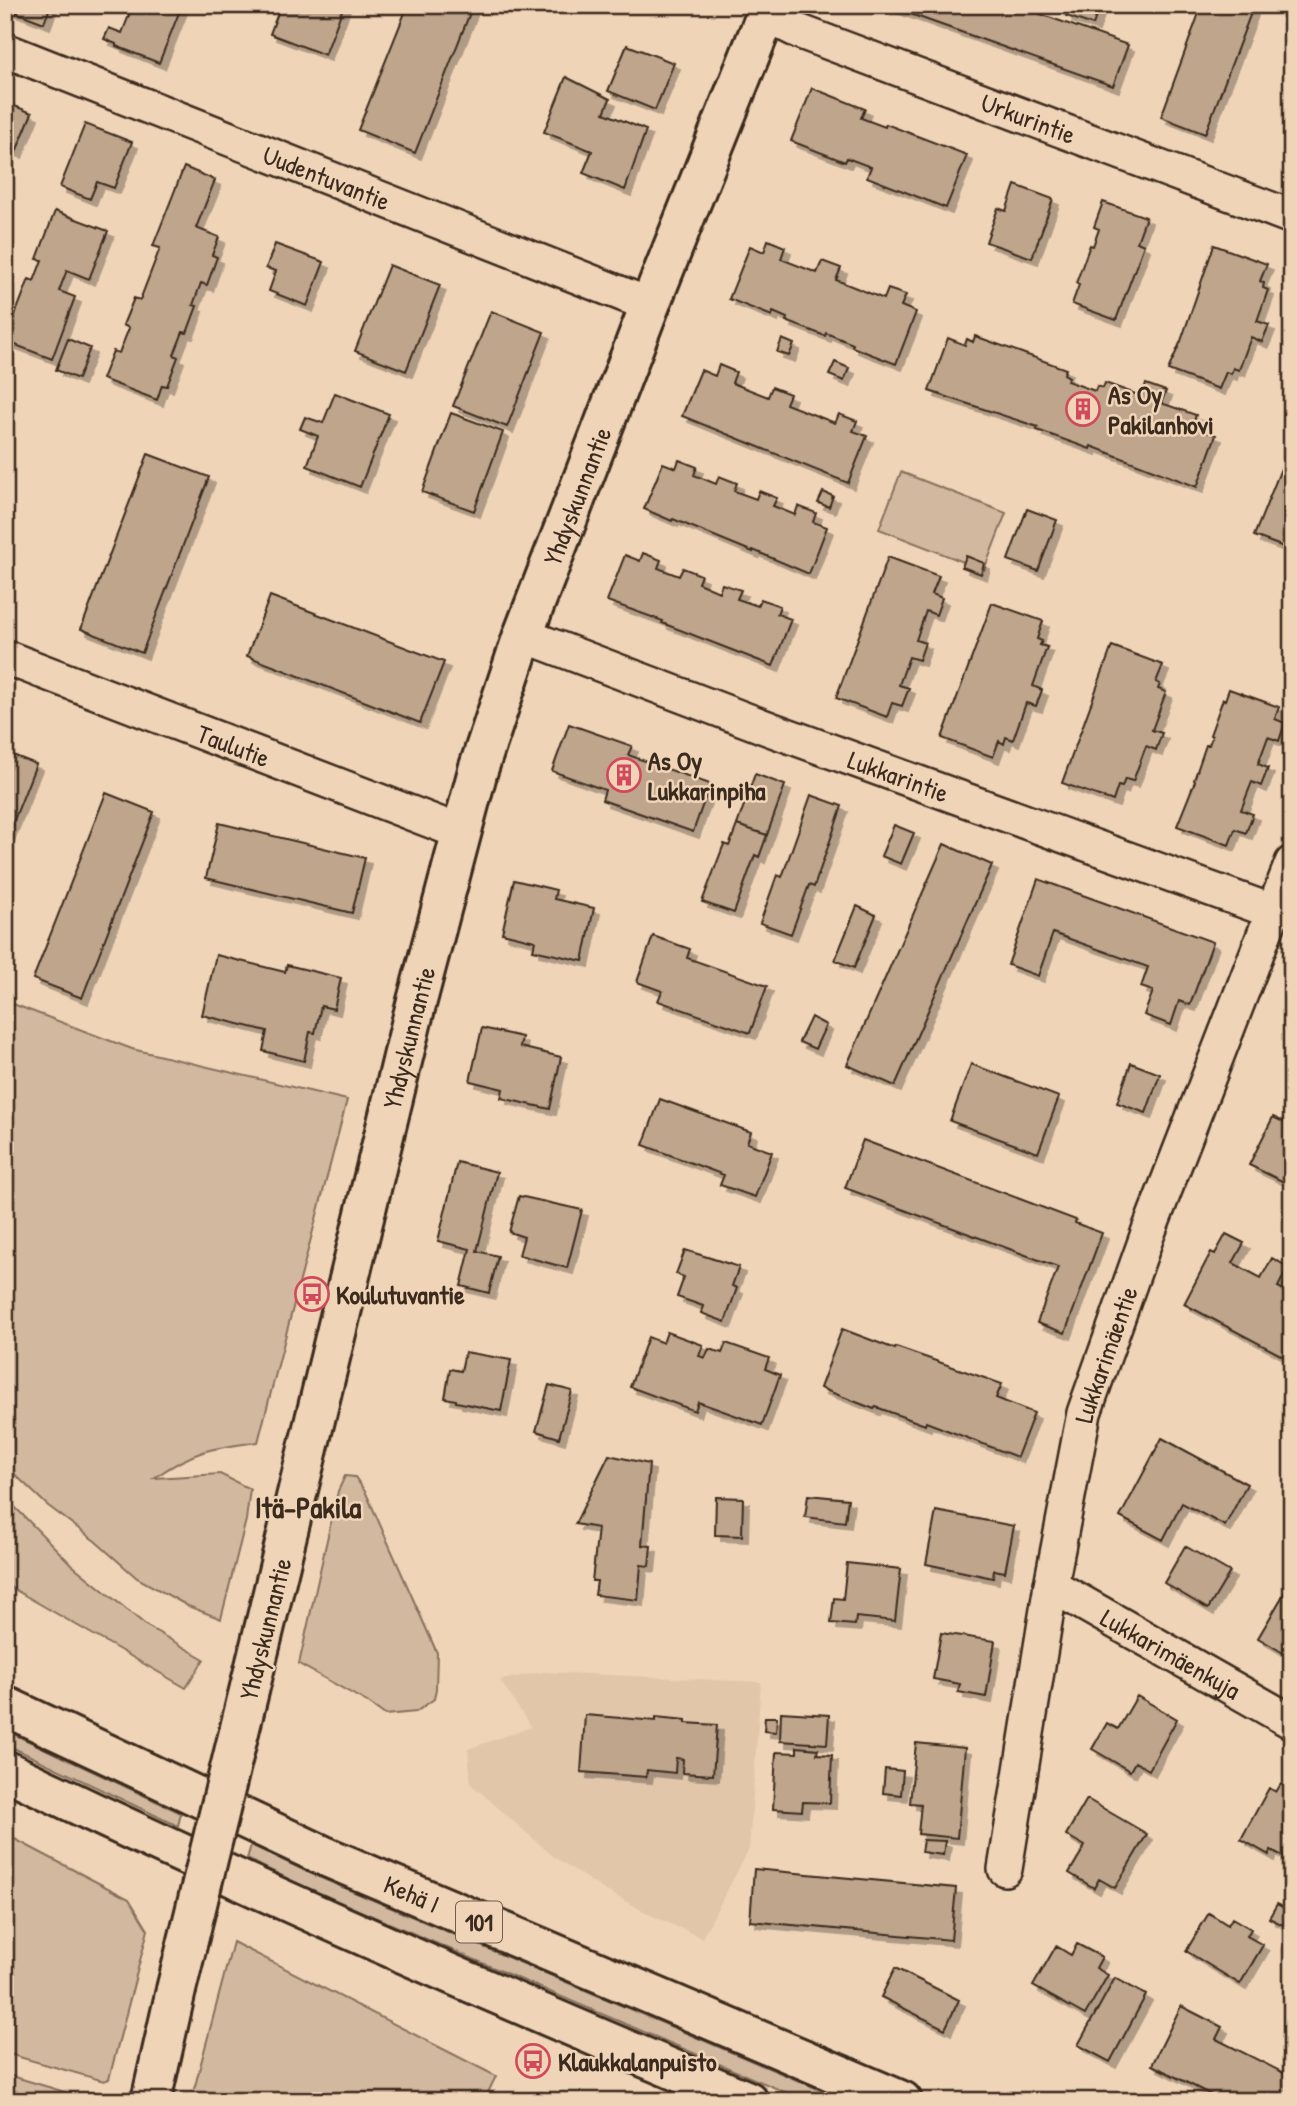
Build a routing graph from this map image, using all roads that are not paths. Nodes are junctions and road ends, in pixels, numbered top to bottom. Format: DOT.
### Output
graph roads {
  1 [pos="768,10"];
  2 [pos="5,50"];
  3 [pos="1292,217"];
  4 [pos="650,305"];
  5 [pos="523,635"];
  6 [pos="5,657"];
  7 [pos="460,832"];
  8 [pos="1292,863"];
  9 [pos="1274,912"];
  10 [pos="1051,1585"];
  11 [pos="5,1706"];
  12 [pos="1292,1722"];
  13 [pos="5,1770"];
  14 [pos="1005,1869"];
  15 [pos="151,2101"];
  16 [pos="748,2101"];
  17 [pos="902,2101"];
  1 -- 3 [label="street, Urkurintie"];
  1 -- 4 [label="main road, Yhdyskunnantie"];
  2 -- 4 [label="street, Uudentuvantie"];
  4 -- 5 [label="main road, Yhdyskunnantie"];
  5 -- 7 [label="main road, Yhdyskunnantie"];
  5 -- 9 [label="street, Lukkarintie"];
  6 -- 7 [label="street, Taulutie"];
  7 -- 15 [label="main road, Yhdyskunnantie, bridge"];
  8 -- 9 [label="street, Lukkarimäentie"];
  9 -- 10 [label="street, Lukkarimäentie"];
  10 -- 12 [label="street, Lukkarimäenkuja"];
  10 -- 14 [label="street, Lukkarimäentie"];
  11 -- 17 [label="main road, Kehä I / 101"];
  13 -- 16 [label="main road, 101"];
}
